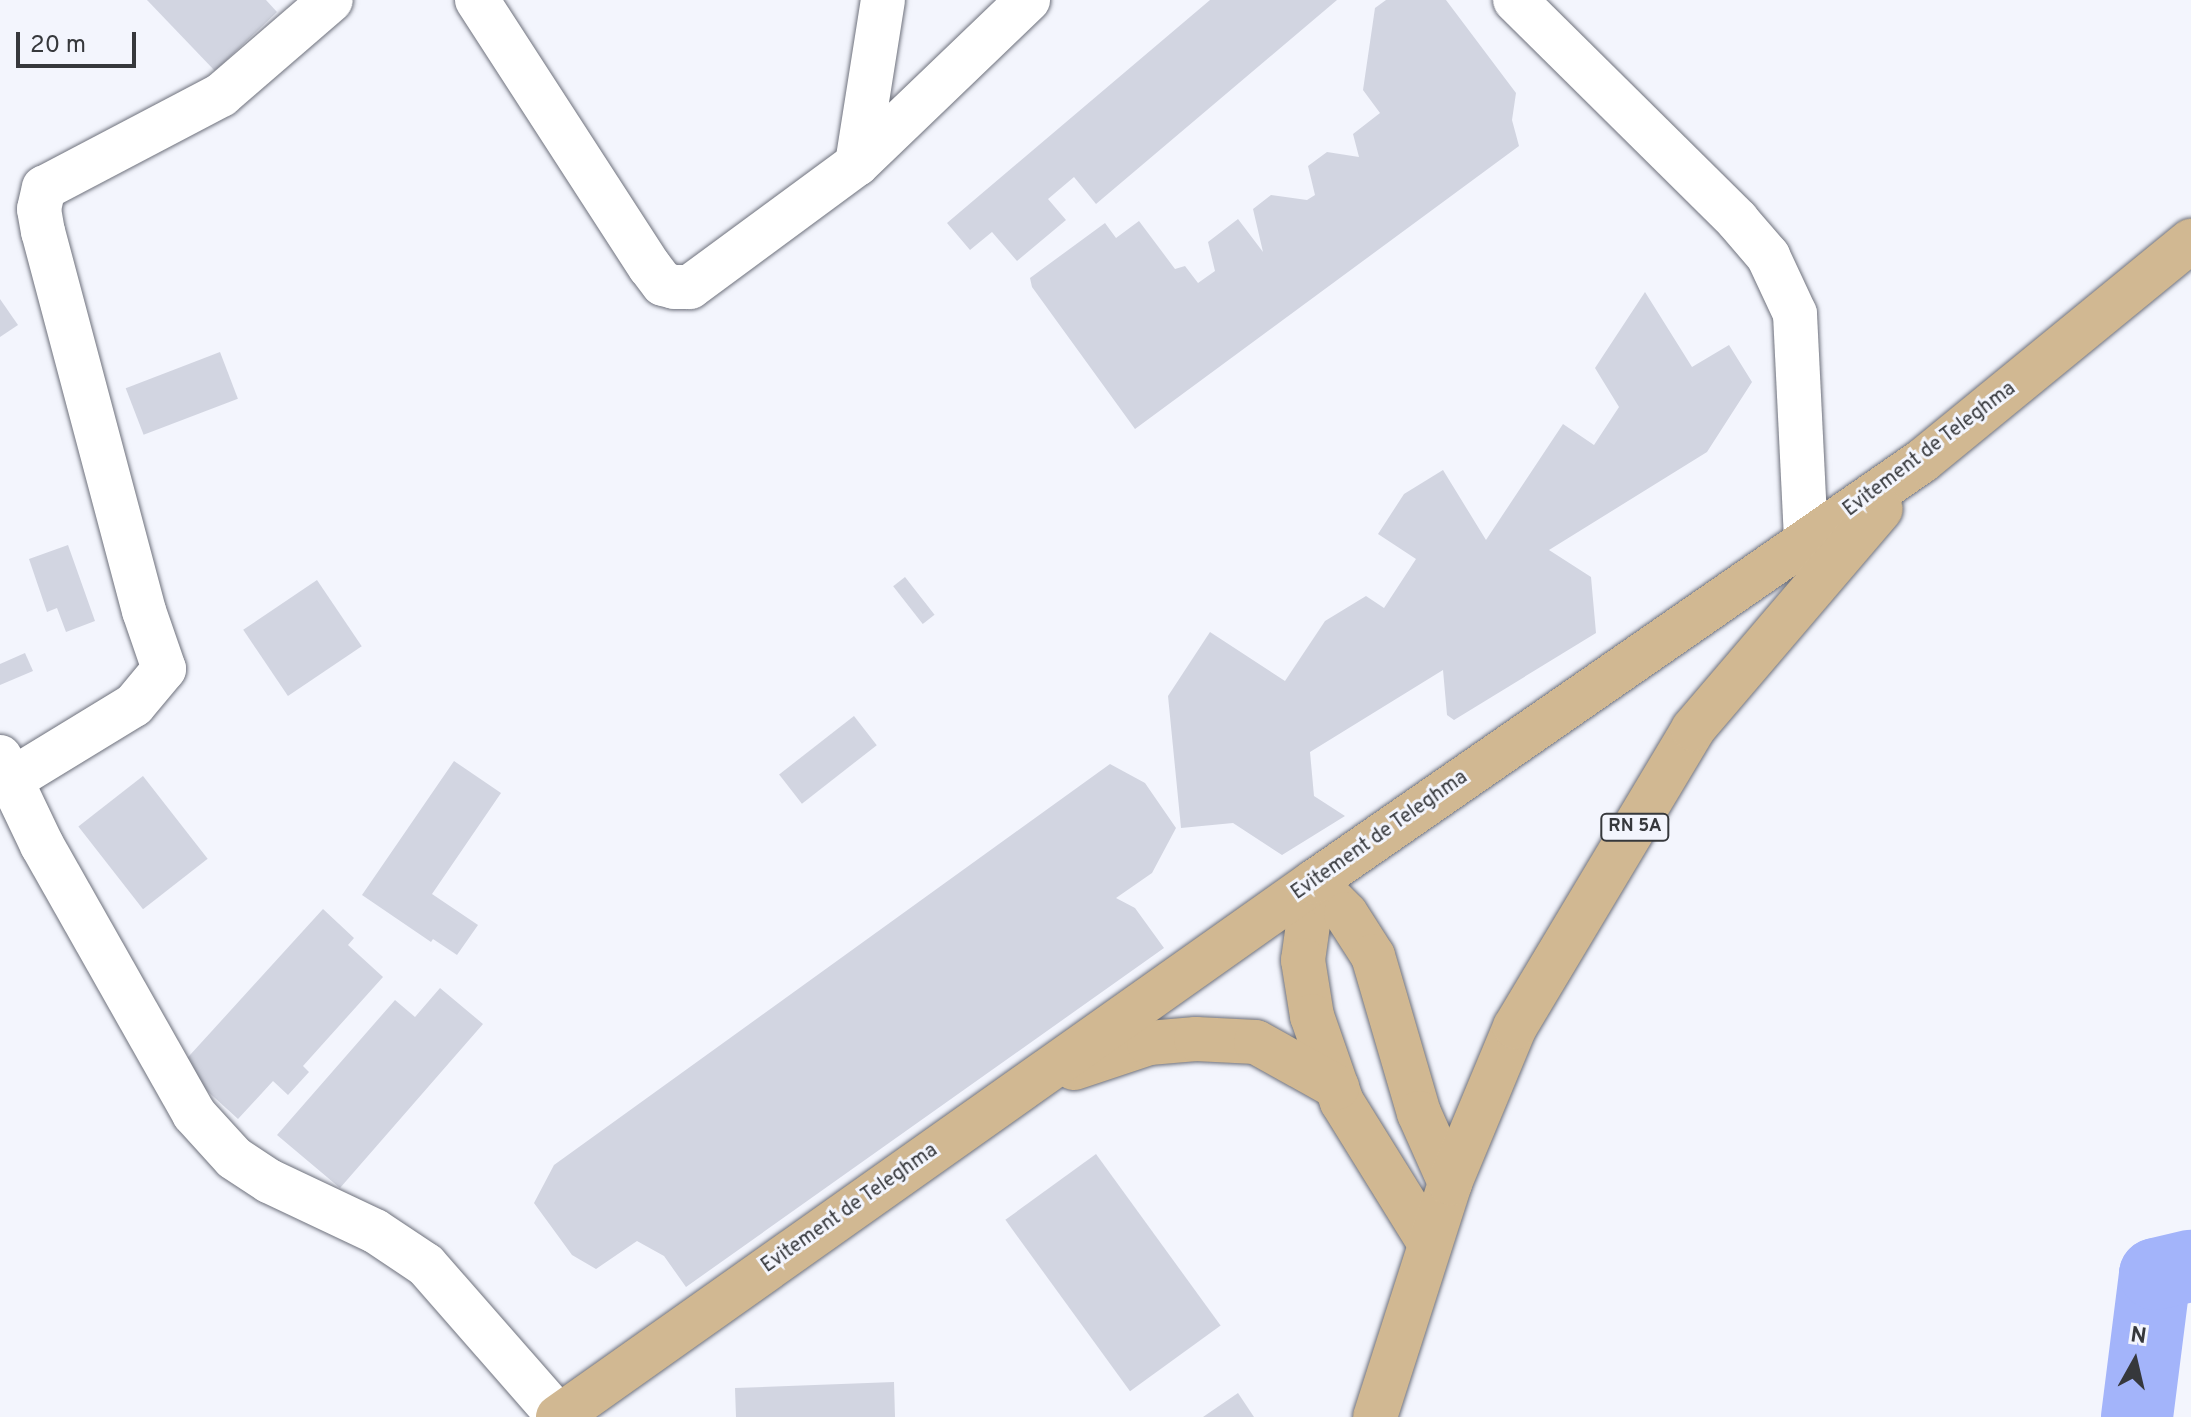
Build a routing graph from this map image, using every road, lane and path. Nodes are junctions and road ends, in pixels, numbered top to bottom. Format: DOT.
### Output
graph roads {
  1 [pos="331,0"];
  2 [pos="477,0"];
  3 [pos="883,0"];
  4 [pos="1028,0"];
  5 [pos="1515,0"];
  6 [pos="1556,0"];
  7 [pos="1573,55"];
  8 [pos="857,164"];
  9 [pos="2191,241"];
  10 [pos="1922,461"];
  11 [pos="1806,542"];
  12 [pos="6,769"];
  13 [pos="1314,882"];
  14 [pos="1337,1087"];
  15 [pos="1019,1089"];
  16 [pos="1450,1183"];
  17 [pos="1430,1244"];
  18 [pos="558,1417"];
  19 [pos="1375,1417"];
  1 -- 12 [label="street"];
  2 -- 8 [label="street"];
  3 -- 8 [label="street"];
  4 -- 8 [label="street"];
  5 -- 7 [label="street"];
  6 -- 7 [label="street"];
  7 -- 11 [label="street"];
  9 -- 10 [label="main road, Evitement de Teleghma / RN 5A"];
  10 -- 11 [label="main road, Evitement de Teleghma / RN 5A"];
  10 -- 16 [label="main road, RN 5A"];
  11 -- 13 [label="main road, Evitement de Teleghma / RN 5A"];
  12 -- 18 [label="street"];
  13 -- 14 [label="main road"];
  13 -- 15 [label="main road, Evitement de Teleghma"];
  13 -- 16 [label="main road"];
  14 -- 15 [label="main road"];
  14 -- 17 [label="main road"];
  15 -- 18 [label="main road, Evitement de Teleghma"];
  16 -- 17 [label="main road, RN 5A"];
  17 -- 19 [label="main road, RN 5A"];
}
